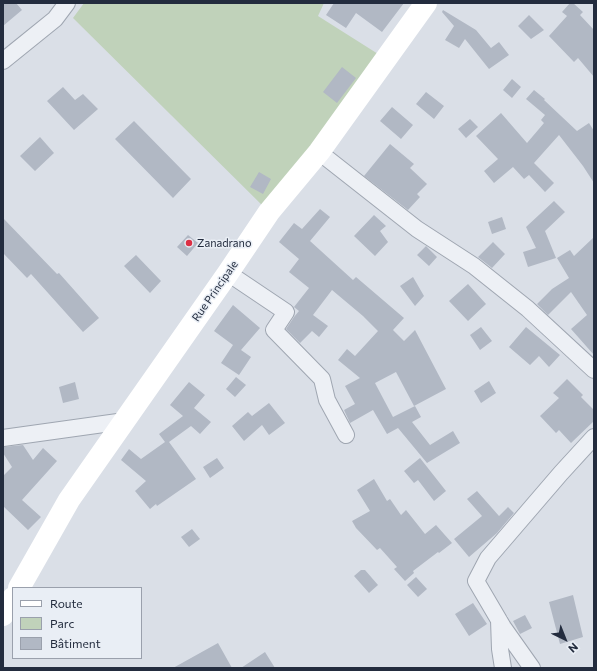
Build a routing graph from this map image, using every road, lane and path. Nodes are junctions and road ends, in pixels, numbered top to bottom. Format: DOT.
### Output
graph roads {
  1 [pos="67,3"];
  2 [pos="426,3"];
  3 [pos="3,60"];
  4 [pos="319,152"];
  5 [pos="228,273"];
  6 [pos="594,370"];
  7 [pos="125,421"];
  8 [pos="346,435"];
  9 [pos="594,436"];
  10 [pos="3,438"];
  11 [pos="20,587"];
  12 [pos="12,600"];
  13 [pos="3,616"];
  14 [pos="499,620"];
  15 [pos="503,668"];
  16 [pos="532,668"];
  1 -- 3 [label="street"];
  2 -- 4 [label="main road, Rue Principale"];
  4 -- 5 [label="main road, Rue Principale"];
  4 -- 6 [label="street"];
  5 -- 7 [label="main road, Rue Principale"];
  5 -- 8 [label="street"];
  7 -- 10 [label="street"];
  7 -- 11 [label="main road, Rue Principale"];
  9 -- 14 [label="street"];
  12 -- 13 [label="main road"];
  14 -- 15 [label="street"];
  14 -- 16 [label="street"];
}
